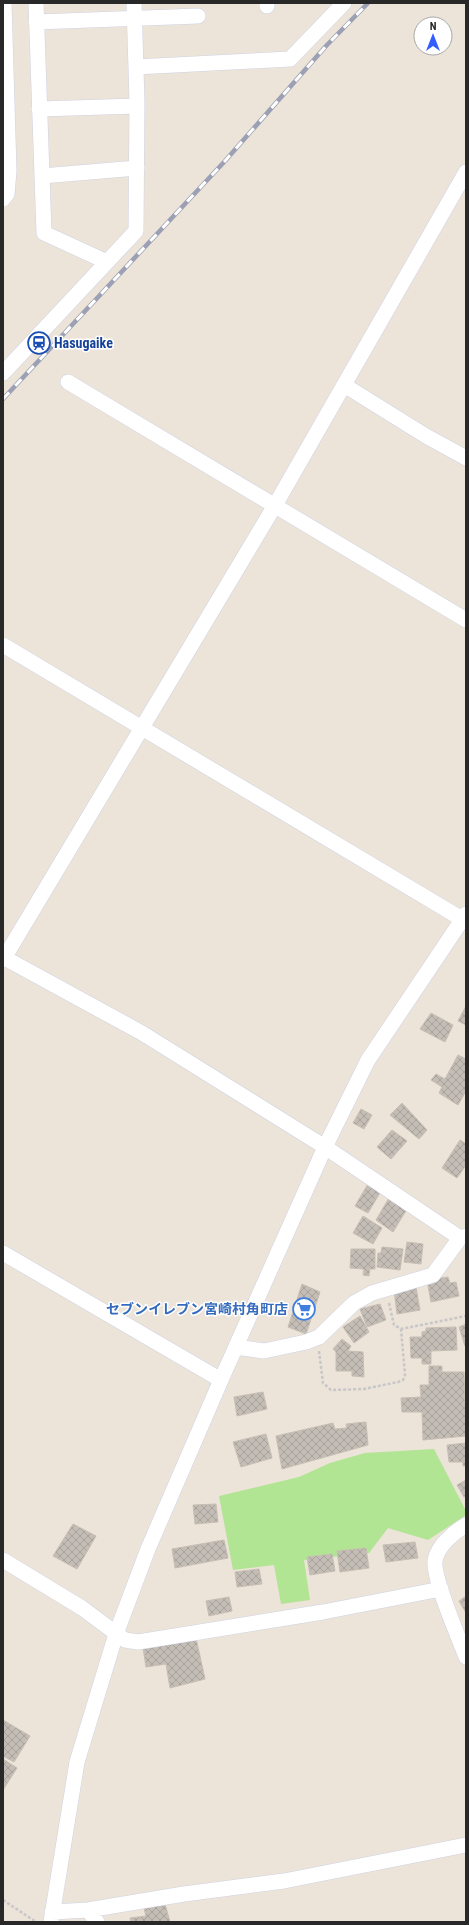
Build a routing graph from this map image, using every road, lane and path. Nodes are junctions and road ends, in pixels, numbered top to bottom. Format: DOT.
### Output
graph roads {
  1 [pos="4,3"];
  2 [pos="36,3"];
  3 [pos="134,3"];
  4 [pos="344,3"];
  5 [pos="198,16"];
  6 [pos="134,18"];
  7 [pos="36,22"];
  8 [pos="136,67"];
  9 [pos="137,106"];
  10 [pos="40,109"];
  11 [pos="137,168"];
  12 [pos="466,172"];
  13 [pos="42,176"];
  14 [pos="3,199"];
  15 [pos="107,262"];
  16 [pos="3,373"];
  17 [pos="68,382"];
  18 [pos="344,385"];
  19 [pos="466,458"];
  20 [pos="274,507"];
  21 [pos="466,620"];
  22 [pos="3,645"];
  23 [pos="141,728"];
  24 [pos="464,916"];
  25 [pos="3,958"];
  26 [pos="325,1148"];
  27 [pos="463,1237"];
  28 [pos="3,1253"];
  29 [pos="386,1289"];
  30 [pos="466,1316"];
  31 [pos="402,1329"];
  32 [pos="318,1337"];
  33 [pos="236,1347"];
  34 [pos="221,1380"];
  35 [pos="466,1525"];
  36 [pos="3,1560"];
  37 [pos="441,1589"];
  38 [pos="116,1634"];
  39 [pos="466,1657"];
  40 [pos="466,1844"];
  41 [pos="3,1900"];
  42 [pos="93,1916"];
  43 [pos="51,1917"];
  44 [pos="36,1922"];
  1 -- 14 [label="street"];
  2 -- 7 [label="street"];
  3 -- 6 [label="street"];
  4 -- 8 [label="street"];
  5 -- 6 [label="street"];
  6 -- 7 [label="street"];
  6 -- 8 [label="street"];
  7 -- 10 [label="street"];
  8 -- 9 [label="street"];
  9 -- 10 [label="street"];
  9 -- 11 [label="street"];
  10 -- 13 [label="street"];
  11 -- 13 [label="street"];
  11 -- 15 [label="street"];
  12 -- 18 [label="street"];
  13 -- 15 [label="street"];
  15 -- 16 [label="street"];
  17 -- 20 [label="street"];
  18 -- 19 [label="street"];
  18 -- 20 [label="street"];
  20 -- 21 [label="street"];
  20 -- 23 [label="street"];
  22 -- 23 [label="street"];
  23 -- 24 [label="street"];
  23 -- 25 [label="street"];
  24 -- 26 [label="street"];
  25 -- 26 [label="street"];
  26 -- 27 [label="street"];
  26 -- 33 [label="street"];
  27 -- 29 [label="street"];
  28 -- 34 [label="street"];
  29 -- 31 [label="path"];
  29 -- 32 [label="street"];
  30 -- 31 [label="path"];
  31 -- 32 [label="path"];
  32 -- 33 [label="street"];
  33 -- 34 [label="street"];
  34 -- 38 [label="street"];
  35 -- 37 [label="street"];
  36 -- 38 [label="street"];
  37 -- 38 [label="street"];
  37 -- 39 [label="street"];
  38 -- 43 [label="street"];
  40 -- 42 [label="street"];
  41 -- 44 [label="path"];
  42 -- 43 [label="street"];
}
